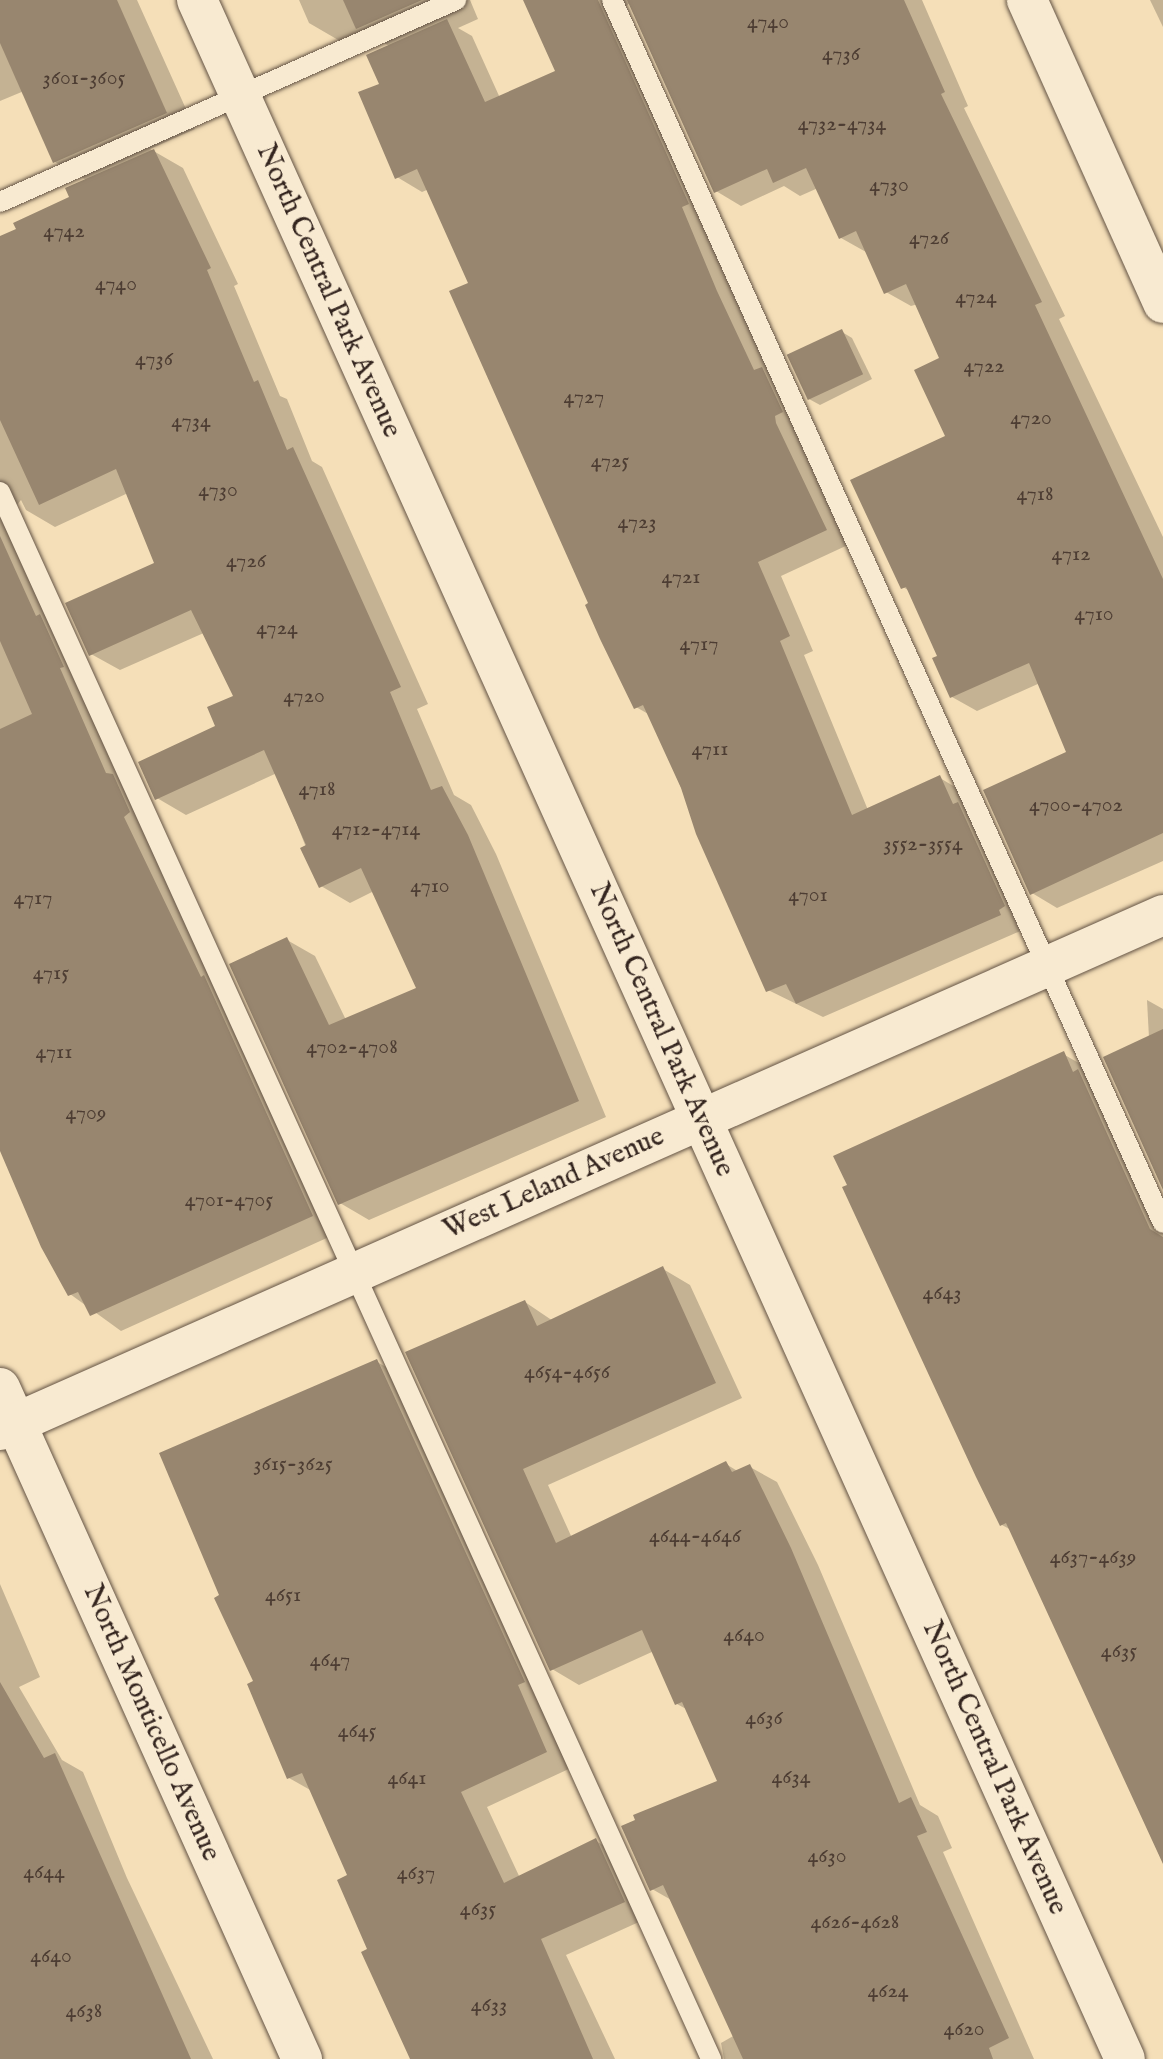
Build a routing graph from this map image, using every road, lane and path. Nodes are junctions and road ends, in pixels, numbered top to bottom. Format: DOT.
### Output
graph roads {
  1 [pos="197,0"];
  2 [pos="456,0"];
  3 [pos="612,0"];
  4 [pos="1027,0"];
  5 [pos="240,96"];
  6 [pos="0,202"];
  7 [pos="1163,303"];
  8 [pos="0,492"];
  9 [pos="1163,915"];
  10 [pos="1047,966"];
  11 [pos="701,1118"];
  12 [pos="1163,1223"];
  13 [pos="355,1272"];
  14 [pos="5,1413"];
  15 [pos="302,2059"];
  16 [pos="711,2059"];
  17 [pos="1125,2059"];
  1 -- 5 [label="street, North Central Park Avenue"];
  2 -- 5 [label="lane"];
  3 -- 10 [label="lane"];
  4 -- 7 [label="street"];
  5 -- 6 [label="lane"];
  5 -- 11 [label="street, North Central Park Avenue"];
  8 -- 13 [label="lane"];
  9 -- 10 [label="street, West Leland Avenue"];
  10 -- 11 [label="street, West Leland Avenue"];
  10 -- 12 [label="lane"];
  11 -- 13 [label="street, West Leland Avenue"];
  11 -- 17 [label="street, North Central Park Avenue"];
  13 -- 14 [label="street, West Leland Avenue"];
  13 -- 16 [label="lane"];
  14 -- 15 [label="street, North Monticello Avenue"];
}
